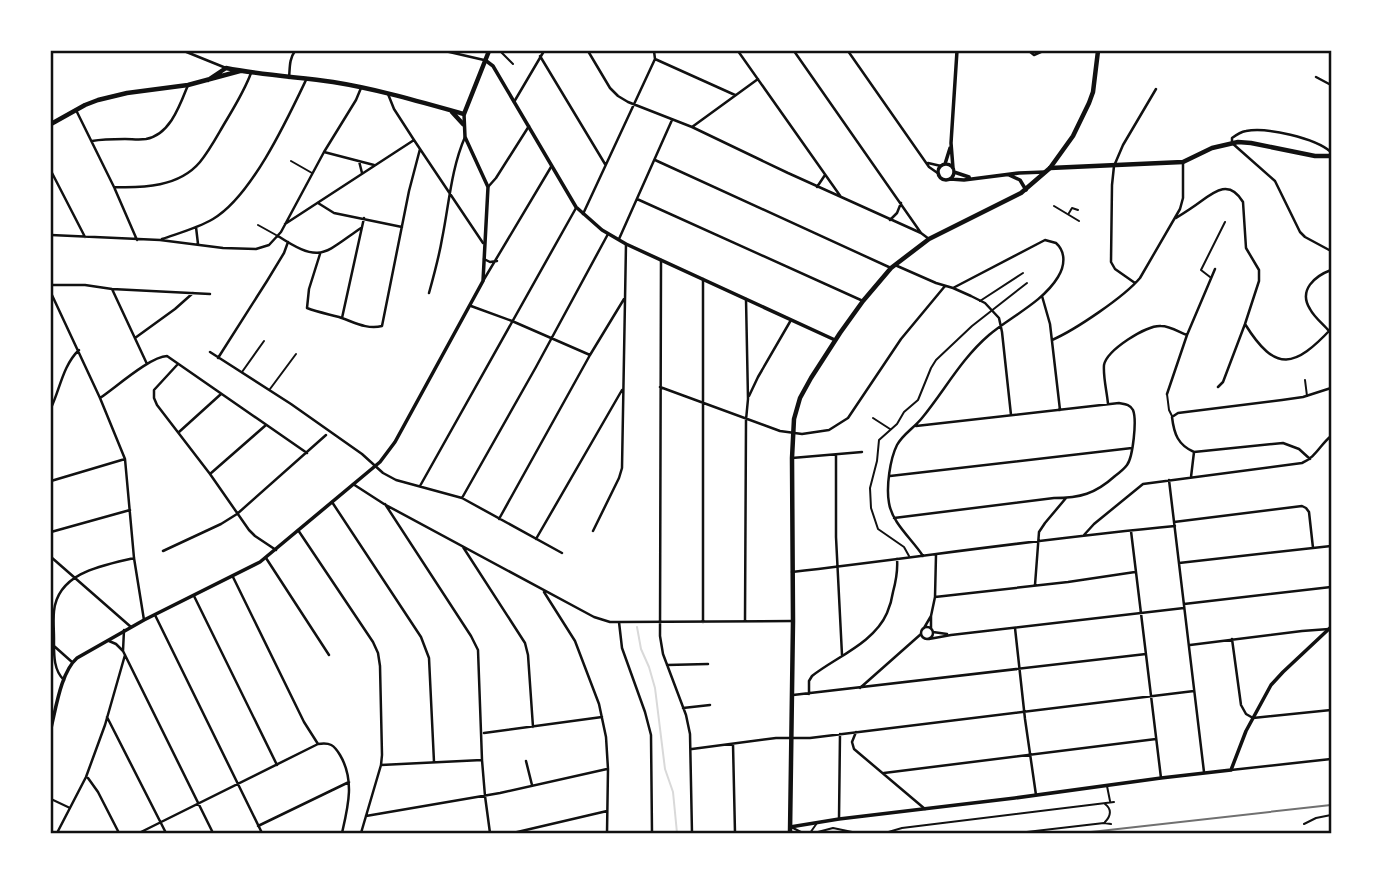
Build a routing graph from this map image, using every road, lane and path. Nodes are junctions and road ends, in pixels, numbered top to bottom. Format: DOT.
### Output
graph roads {
  1 [pos="184,51"];
  2 [pos="295,51"];
  3 [pos="445,51"];
  4 [pos="489,51"];
  5 [pos="500,51"];
  6 [pos="544,51"];
  7 [pos="588,51"];
  8 [pos="654,51"];
  9 [pos="738,51"];
  10 [pos="794,51"];
  11 [pos="848,51"];
  12 [pos="957,51"];
  13 [pos="1029,51"];
  14 [pos="1043,51"];
  15 [pos="1098,51"];
  16 [pos="540,56"];
  17 [pos="655,59"];
  18 [pos="484,60"];
  19 [pos="513,64"];
  20 [pos="226,68"];
  21 [pos="241,71"];
  22 [pos="251,73"];
  23 [pos="1316,77"];
  24 [pos="289,78"];
  25 [pos="758,79"];
  26 [pos="208,80"];
  27 [pos="306,80"];
  28 [pos="188,85"];
  29 [pos="1331,85"];
  30 [pos="361,88"];
  31 [pos="1156,89"];
  32 [pos="388,94"];
  33 [pos="735,95"];
  34 [pos="514,102"];
  35 [pos="633,105"];
  36 [pos="76,110"];
  37 [pos="449,110"];
  38 [pos="464,114"];
  39 [pos="672,120"];
  40 [pos="51,124"];
  41 [pos="463,124"];
  42 [pos="529,126"];
  43 [pos="691,127"];
  44 [pos="465,137"];
  45 [pos="414,140"];
  46 [pos="92,141"];
  47 [pos="951,143"];
  48 [pos="1232,144"];
  49 [pos="420,149"];
  50 [pos="324,152"];
  51 [pos="1331,154"];
  52 [pos="359,160"];
  53 [pos="655,160"];
  54 [pos="291,161"];
  55 [pos="1183,162"];
  56 [pos="928,163"];
  57 [pos="605,164"];
  58 [pos="374,165"];
  59 [pos="943,165"];
  60 [pos="552,166"];
  61 [pos="1114,166"];
  62 [pos="954,170"];
  63 [pos="1049,170"];
  64 [pos="51,171"];
  65 [pos="313,173"];
  66 [pos="362,173"];
  67 [pos="939,174"];
  68 [pos="1007,174"];
  69 [pos="825,175"];
  70 [pos="971,178"];
  71 [pos="950,179"];
  72 [pos="114,187"];
  73 [pos="488,187"];
  74 [pos="817,187"];
  75 [pos="1026,190"];
  76 [pos="450,192"];
  77 [pos="841,198"];
  78 [pos="637,199"];
  79 [pos="318,203"];
  80 [pos="901,203"];
  81 [pos="1054,206"];
  82 [pos="576,207"];
  83 [pos="1078,210"];
  84 [pos="583,214"];
  85 [pos="1068,214"];
  86 [pos="1176,218"];
  87 [pos="364,219"];
  88 [pos="890,220"];
  89 [pos="1079,221"];
  90 [pos="1225,222"];
  91 [pos="285,224"];
  92 [pos="258,225"];
  93 [pos="196,227"];
  94 [pos="361,227"];
  95 [pos="402,227"];
  96 [pos="921,233"];
  97 [pos="608,234"];
  98 [pos="51,235"];
  99 [pos="278,236"];
  100 [pos="85,237"];
  101 [pos="929,239"];
  102 [pos="137,240"];
  103 [pos="160,240"];
  104 [pos="618,240"];
  105 [pos="288,242"];
  106 [pos="198,244"];
  107 [pos="626,244"];
  108 [pos="485,246"];
  109 [pos="1331,251"];
  110 [pos="320,254"];
  111 [pos="485,259"];
  112 [pos="661,260"];
  113 [pos="497,261"];
  114 [pos="893,266"];
  115 [pos="1215,269"];
  116 [pos="1331,270"];
  117 [pos="1023,273"];
  118 [pos="1211,278"];
  119 [pos="703,279"];
  120 [pos="483,281"];
  121 [pos="1027,283"];
  122 [pos="1135,284"];
  123 [pos="51,285"];
  124 [pos="945,286"];
  125 [pos="953,288"];
  126 [pos="112,289"];
  127 [pos="51,293"];
  128 [pos="193,293"];
  129 [pos="429,293"];
  130 [pos="211,294"];
  131 [pos="1041,295"];
  132 [pos="624,299"];
  133 [pos="746,299"];
  134 [pos="863,301"];
  135 [pos="981,301"];
  136 [pos="471,306"];
  137 [pos="992,310"];
  138 [pos="342,318"];
  139 [pos="791,320"];
  140 [pos="512,321"];
  141 [pos="1245,324"];
  142 [pos="1002,326"];
  143 [pos="1330,330"];
  144 [pos="1187,335"];
  145 [pos="135,338"];
  146 [pos="550,338"];
  147 [pos="835,340"];
  148 [pos="1052,340"];
  149 [pos="264,341"];
  150 [pos="79,350"];
  151 [pos="210,352"];
  152 [pos="296,354"];
  153 [pos="590,355"];
  154 [pos="218,358"];
  155 [pos="147,364"];
  156 [pos="178,364"];
  157 [pos="241,373"];
  158 [pos="746,377"];
  159 [pos="758,377"];
  160 [pos="1305,380"];
  161 [pos="660,387"];
  162 [pos="1218,387"];
  163 [pos="1331,388"];
  164 [pos="622,389"];
  165 [pos="270,390"];
  166 [pos="221,394"];
  167 [pos="1167,394"];
  168 [pos="1307,396"];
  169 [pos="100,398"];
  170 [pos="748,399"];
  171 [pos="704,402"];
  172 [pos="1108,404"];
  173 [pos="51,408"];
  174 [pos="1060,410"];
  175 [pos="1011,416"];
  176 [pos="1172,417"];
  177 [pos="873,418"];
  178 [pos="746,420"];
  179 [pos="265,425"];
  180 [pos="916,425"];
  181 [pos="891,429"];
  182 [pos="178,433"];
  183 [pos="794,433"];
  184 [pos="326,435"];
  185 [pos="1331,436"];
  186 [pos="1132,448"];
  187 [pos="862,452"];
  188 [pos="1194,452"];
  189 [pos="307,453"];
  190 [pos="836,455"];
  191 [pos="792,458"];
  192 [pos="125,459"];
  193 [pos="1310,459"];
  194 [pos="375,466"];
  195 [pos="210,474"];
  196 [pos="890,476"];
  197 [pos="1191,477"];
  198 [pos="1169,480"];
  199 [pos="51,481"];
  200 [pos="353,484"];
  201 [pos="420,486"];
  202 [pos="462,498"];
  203 [pos="1066,498"];
  204 [pos="332,502"];
  205 [pos="384,504"];
  206 [pos="130,510"];
  207 [pos="237,514"];
  208 [pos="894,518"];
  209 [pos="499,519"];
  210 [pos="1175,524"];
  211 [pos="298,530"];
  212 [pos="593,531"];
  213 [pos="1130,531"];
  214 [pos="51,532"];
  215 [pos="1084,536"];
  216 [pos="536,539"];
  217 [pos="1038,542"];
  218 [pos="461,544"];
  219 [pos="1331,546"];
  220 [pos="1313,548"];
  221 [pos="276,550"];
  222 [pos="163,551"];
  223 [pos="562,554"];
  224 [pos="936,555"];
  225 [pos="909,556"];
  226 [pos="923,556"];
  227 [pos="51,557"];
  228 [pos="134,558"];
  229 [pos="266,558"];
  230 [pos="897,559"];
  231 [pos="1179,564"];
  232 [pos="838,567"];
  233 [pos="792,572"];
  234 [pos="1135,572"];
  235 [pos="233,577"];
  236 [pos="74,578"];
  237 [pos="1035,585"];
  238 [pos="1331,587"];
  239 [pos="543,589"];
  240 [pos="194,596"];
  241 [pos="935,597"];
  242 [pos="1184,606"];
  243 [pos="1141,612"];
  244 [pos="155,615"];
  245 [pos="931,616"];
  246 [pos="144,620"];
  247 [pos="744,621"];
  248 [pos="793,621"];
  249 [pos="619,622"];
  250 [pos="660,622"];
  251 [pos="703,622"];
  252 [pos="131,627"];
  253 [pos="924,628"];
  254 [pos="1015,628"];
  255 [pos="1330,628"];
  256 [pos="124,630"];
  257 [pos="932,630"];
  258 [pos="921,634"];
  259 [pos="951,635"];
  260 [pos="928,639"];
  261 [pos="1231,639"];
  262 [pos="107,640"];
  263 [pos="912,643"];
  264 [pos="1189,645"];
  265 [pos="54,646"];
  266 [pos="124,653"];
  267 [pos="1146,654"];
  268 [pos="330,655"];
  269 [pos="842,655"];
  270 [pos="72,662"];
  271 [pos="708,664"];
  272 [pos="667,665"];
  273 [pos="1019,669"];
  274 [pos="64,680"];
  275 [pos="860,688"];
  276 [pos="1194,691"];
  277 [pos="809,694"];
  278 [pos="793,695"];
  279 [pos="1150,697"];
  280 [pos="710,705"];
  281 [pos="683,708"];
  282 [pos="1331,710"];
  283 [pos="1024,712"];
  284 [pos="107,717"];
  285 [pos="602,717"];
  286 [pos="1253,718"];
  287 [pos="533,727"];
  288 [pos="51,728"];
  289 [pos="856,732"];
  290 [pos="482,733"];
  291 [pos="840,734"];
  292 [pos="792,738"];
  293 [pos="1156,740"];
  294 [pos="318,744"];
  295 [pos="733,744"];
  296 [pos="692,749"];
  297 [pos="1030,755"];
  298 [pos="482,760"];
  299 [pos="1331,760"];
  300 [pos="526,761"];
  301 [pos="434,762"];
  302 [pos="277,765"];
  303 [pos="381,765"];
  304 [pos="608,769"];
  305 [pos="1231,770"];
  306 [pos="884,773"];
  307 [pos="1204,773"];
  308 [pos="86,777"];
  309 [pos="1161,778"];
  310 [pos="349,782"];
  311 [pos="238,785"];
  312 [pos="532,785"];
  313 [pos="1107,785"];
  314 [pos="1036,795"];
  315 [pos="485,796"];
  316 [pos="51,799"];
  317 [pos="1104,803"];
  318 [pos="198,804"];
  319 [pos="71,809"];
  320 [pos="925,809"];
  321 [pos="607,811"];
  322 [pos="1331,815"];
  323 [pos="366,816"];
  324 [pos="839,819"];
  325 [pos="160,822"];
  326 [pos="818,822"];
  327 [pos="1104,823"];
  328 [pos="1111,824"];
  329 [pos="1304,824"];
  330 [pos="258,826"];
  331 [pos="902,828"];
  332 [pos="790,830"];
  333 [pos="57,833"];
  334 [pos="119,833"];
  335 [pos="139,833"];
  336 [pos="166,833"];
  337 [pos="213,833"];
  338 [pos="262,833"];
  339 [pos="342,833"];
  340 [pos="361,833"];
  341 [pos="490,833"];
  342 [pos="513,833"];
  343 [pos="607,833"];
  344 [pos="652,833"];
  345 [pos="692,833"];
  346 [pos="735,833"];
  347 [pos="803,833"];
  348 [pos="812,833"];
  349 [pos="857,833"];
  350 [pos="885,833"];
  351 [pos="898,833"];
  352 [pos="1018,833"];
  1 -- 20 [label="street"];
  2 -- 24 [label="street"];
  3 -- 18 [label="street"];
  4 -- 18 [label="main road"];
  5 -- 19 [label="lane"];
  6 -- 16 [label="street"];
  7 -- 35 [label="street"];
  8 -- 17 [label="street"];
  9 -- 25 [label="street"];
  10 -- 80 [label="street"];
  11 -- 56 [label="street"];
  12 -- 47 [label="street"];
  13 -- 14 [label="street"];
  15 -- 63 [label="main road"];
  16 -- 34 [label="street"];
  16 -- 57 [label="street"];
  17 -- 33 [label="street"];
  17 -- 35 [label="street"];
  18 -- 34 [label="street"];
  18 -- 38 [label="main road"];
  20 -- 21 [label="main road"];
  20 -- 26 [label="main road"];
  21 -- 22 [label="main road"];
  21 -- 26 [label="main road"];
  22 -- 24 [label="main road"];
  22 -- 72 [label="street"];
  23 -- 29 [label="street"];
  24 -- 27 [label="main road"];
  25 -- 33 [label="street"];
  25 -- 69 [label="street"];
  26 -- 28 [label="main road"];
  27 -- 30 [label="main road"];
  27 -- 93 [label="street"];
  28 -- 36 [label="main road"];
  28 -- 46 [label="street"];
  30 -- 32 [label="main road"];
  30 -- 50 [label="street"];
  31 -- 61 [label="street"];
  32 -- 37 [label="main road"];
  32 -- 45 [label="street"];
  33 -- 43 [label="street"];
  34 -- 42 [label="street"];
  35 -- 39 [label="street"];
  35 -- 57 [label="street"];
  36 -- 40 [label="main road"];
  36 -- 46 [label="street"];
  37 -- 38 [label="main road"];
  37 -- 41 [label="main road"];
  38 -- 41 [label="street"];
  39 -- 43 [label="street"];
  39 -- 53 [label="street"];
  41 -- 44 [label="street"];
  42 -- 60 [label="street"];
  42 -- 73 [label="street"];
  43 -- 74 [label="street"];
  44 -- 73 [label="street"];
  44 -- 76 [label="street"];
  45 -- 49 [label="street"];
  45 -- 58 [label="street"];
  46 -- 72 [label="street"];
  47 -- 59 [label="street"];
  47 -- 62 [label="street"];
  48 -- 51 [label="main road"];
  48 -- 51 [label="street"];
  48 -- 55 [label="main road"];
  48 -- 109 [label="street"];
  49 -- 76 [label="street"];
  49 -- 95 [label="street"];
  50 -- 52 [label="street"];
  50 -- 65 [label="street"];
  52 -- 58 [label="street"];
  52 -- 66 [label="street"];
  53 -- 78 [label="street"];
  53 -- 114 [label="street"];
  54 -- 65 [label="lane"];
  55 -- 61 [label="main road"];
  55 -- 86 [label="street"];
  56 -- 59 [label="street"];
  56 -- 67 [label="street"];
  57 -- 84 [label="street"];
  58 -- 66 [label="street"];
  59 -- 62 [label="street"];
  59 -- 67 [label="street"];
  60 -- 82 [label="street"];
  60 -- 113 [label="street"];
  61 -- 63 [label="main road"];
  61 -- 122 [label="street"];
  62 -- 70 [label="street"];
  62 -- 71 [label="street"];
  63 -- 68 [label="street"];
  63 -- 75 [label="main road"];
  64 -- 100 [label="street"];
  65 -- 91 [label="street"];
  66 -- 79 [label="street"];
  67 -- 71 [label="street"];
  68 -- 70 [label="street"];
  68 -- 75 [label="street"];
  69 -- 74 [label="street"];
  69 -- 77 [label="street"];
  70 -- 71 [label="street"];
  72 -- 102 [label="street"];
  73 -- 108 [label="street"];
  74 -- 77 [label="street"];
  75 -- 101 [label="main road"];
  76 -- 108 [label="street"];
  76 -- 129 [label="street"];
  77 -- 88 [label="street"];
  78 -- 104 [label="street"];
  78 -- 134 [label="street"];
  79 -- 87 [label="street"];
  79 -- 91 [label="street"];
  80 -- 88 [label="street"];
  80 -- 96 [label="street"];
  81 -- 85 [label="lane"];
  82 -- 84 [label="street"];
  82 -- 140 [label="street"];
  83 -- 85 [label="lane"];
  84 -- 97 [label="street"];
  85 -- 89 [label="lane"];
  86 -- 122 [label="street"];
  86 -- 141 [label="street"];
  87 -- 94 [label="street"];
  87 -- 95 [label="street"];
  88 -- 96 [label="street"];
  90 -- 118 [label="lane"];
  91 -- 99 [label="street"];
  92 -- 99 [label="lane"];
  93 -- 103 [label="street"];
  93 -- 106 [label="street"];
  94 -- 110 [label="street"];
  94 -- 138 [label="street"];
  95 -- 138 [label="street"];
  96 -- 101 [label="street"];
  97 -- 104 [label="street"];
  97 -- 146 [label="street"];
  98 -- 100 [label="street"];
  99 -- 105 [label="street"];
  99 -- 106 [label="street"];
  100 -- 102 [label="street"];
  101 -- 114 [label="main road"];
  102 -- 103 [label="street"];
  103 -- 106 [label="street"];
  104 -- 107 [label="street"];
  105 -- 110 [label="street"];
  105 -- 154 [label="street"];
  107 -- 112 [label="street"];
  107 -- 132 [label="street"];
  108 -- 111 [label="street"];
  110 -- 138 [label="street"];
  111 -- 113 [label="street"];
  111 -- 120 [label="street"];
  112 -- 119 [label="street"];
  112 -- 161 [label="street"];
  113 -- 120 [label="street"];
  114 -- 124 [label="street"];
  114 -- 134 [label="main road"];
  115 -- 118 [label="street"];
  116 -- 143 [label="street"];
  117 -- 135 [label="lane"];
  118 -- 144 [label="street"];
  119 -- 133 [label="street"];
  119 -- 171 [label="street"];
  120 -- 136 [label="street"];
  121 -- 137 [label="lane"];
  122 -- 148 [label="street"];
  123 -- 126 [label="street"];
  124 -- 125 [label="street"];
  124 -- 183 [label="street"];
  125 -- 131 [label="street"];
  125 -- 135 [label="street"];
  126 -- 128 [label="street"];
  126 -- 145 [label="street"];
  127 -- 150 [label="street"];
  128 -- 130 [label="street"];
  128 -- 145 [label="street"];
  131 -- 142 [label="street"];
  131 -- 148 [label="street"];
  132 -- 153 [label="street"];
  132 -- 164 [label="street"];
  133 -- 139 [label="street"];
  133 -- 158 [label="street"];
  134 -- 147 [label="main road"];
  135 -- 137 [label="street"];
  136 -- 140 [label="street"];
  136 -- 194 [label="street"];
  137 -- 142 [label="street"];
  137 -- 181 [label="lane"];
  139 -- 147 [label="street"];
  139 -- 159 [label="street"];
  140 -- 146 [label="street"];
  140 -- 201 [label="street"];
  141 -- 143 [label="street"];
  141 -- 162 [label="street"];
  142 -- 175 [label="street"];
  142 -- 180 [label="street"];
  144 -- 167 [label="street"];
  144 -- 172 [label="street"];
  145 -- 155 [label="street"];
  146 -- 153 [label="street"];
  146 -- 202 [label="street"];
  147 -- 183 [label="main road"];
  148 -- 174 [label="street"];
  149 -- 157 [label="lane"];
  150 -- 169 [label="street"];
  150 -- 173 [label="street"];
  151 -- 154 [label="street"];
  152 -- 165 [label="lane"];
  153 -- 209 [label="street"];
  154 -- 157 [label="street"];
  155 -- 156 [label="street"];
  155 -- 169 [label="street"];
  156 -- 166 [label="street"];
  156 -- 182 [label="street"];
  157 -- 165 [label="street"];
  158 -- 159 [label="street"];
  158 -- 170 [label="street"];
  159 -- 170 [label="street"];
  160 -- 168 [label="lane"];
  161 -- 171 [label="street"];
  161 -- 250 [label="street"];
  163 -- 168 [label="street"];
  164 -- 212 [label="street"];
  164 -- 216 [label="street"];
  165 -- 194 [label="street"];
  166 -- 179 [label="street"];
  166 -- 182 [label="street"];
  167 -- 176 [label="lane"];
  168 -- 176 [label="street"];
  169 -- 192 [label="street"];
  170 -- 178 [label="street"];
  171 -- 178 [label="street"];
  171 -- 251 [label="street"];
  172 -- 174 [label="street"];
  172 -- 186 [label="street"];
  174 -- 175 [label="street"];
  175 -- 180 [label="street"];
  176 -- 188 [label="street"];
  177 -- 181 [label="lane"];
  178 -- 183 [label="street"];
  178 -- 247 [label="street"];
  179 -- 189 [label="street"];
  179 -- 195 [label="street"];
  180 -- 196 [label="street"];
  181 -- 225 [label="lane"];
  182 -- 195 [label="street"];
  183 -- 191 [label="main road"];
  184 -- 189 [label="street"];
  185 -- 193 [label="street"];
  186 -- 196 [label="street"];
  186 -- 203 [label="street"];
  187 -- 190 [label="street"];
  188 -- 193 [label="street"];
  188 -- 197 [label="street"];
  189 -- 207 [label="street"];
  190 -- 191 [label="street"];
  190 -- 232 [label="street"];
  191 -- 233 [label="main road"];
  192 -- 199 [label="street"];
  192 -- 206 [label="street"];
  193 -- 197 [label="street"];
  194 -- 200 [label="street"];
  194 -- 201 [label="street"];
  195 -- 207 [label="street"];
  196 -- 208 [label="street"];
  197 -- 198 [label="street"];
  198 -- 210 [label="street"];
  198 -- 215 [label="street"];
  200 -- 204 [label="street"];
  200 -- 205 [label="street"];
  201 -- 202 [label="street"];
  202 -- 209 [label="street"];
  203 -- 208 [label="street"];
  203 -- 217 [label="street"];
  204 -- 211 [label="street"];
  204 -- 301 [label="street"];
  205 -- 218 [label="street"];
  205 -- 290 [label="street"];
  206 -- 214 [label="street"];
  206 -- 228 [label="street"];
  207 -- 221 [label="street"];
  207 -- 222 [label="street"];
  208 -- 226 [label="street"];
  209 -- 216 [label="street"];
  210 -- 213 [label="street"];
  210 -- 220 [label="street"];
  210 -- 231 [label="street"];
  211 -- 221 [label="street"];
  211 -- 303 [label="street"];
  213 -- 215 [label="street"];
  213 -- 234 [label="street"];
  215 -- 217 [label="street"];
  216 -- 223 [label="street"];
  217 -- 224 [label="street"];
  217 -- 237 [label="street"];
  218 -- 239 [label="street"];
  218 -- 287 [label="street"];
  219 -- 220 [label="street"];
  220 -- 231 [label="street"];
  221 -- 229 [label="street"];
  224 -- 226 [label="street"];
  224 -- 241 [label="street"];
  225 -- 226 [label="street"];
  225 -- 230 [label="street"];
  227 -- 236 [label="street"];
  228 -- 236 [label="street"];
  228 -- 246 [label="street"];
  229 -- 235 [label="street"];
  229 -- 268 [label="street"];
  230 -- 232 [label="street"];
  230 -- 269 [label="street"];
  231 -- 242 [label="street"];
  232 -- 233 [label="street"];
  232 -- 269 [label="street"];
  233 -- 248 [label="main road"];
  234 -- 237 [label="street"];
  234 -- 243 [label="street"];
  235 -- 240 [label="street"];
  235 -- 294 [label="street"];
  236 -- 252 [label="street"];
  236 -- 265 [label="street"];
  237 -- 241 [label="street"];
  238 -- 242 [label="street"];
  239 -- 249 [label="street"];
  239 -- 285 [label="street"];
  240 -- 244 [label="street"];
  240 -- 302 [label="street"];
  241 -- 245 [label="street"];
  242 -- 243 [label="street"];
  242 -- 264 [label="street"];
  243 -- 254 [label="street"];
  243 -- 267 [label="street"];
  244 -- 246 [label="street"];
  244 -- 311 [label="street"];
  245 -- 253 [label="street"];
  245 -- 257 [label="street"];
  246 -- 252 [label="street"];
  247 -- 248 [label="street"];
  247 -- 251 [label="street"];
  248 -- 278 [label="main road"];
  249 -- 250 [label="street"];
  249 -- 344 [label="street"];
  250 -- 251 [label="street"];
  250 -- 272 [label="street"];
  252 -- 256 [label="street"];
  253 -- 257 [label="street"];
  253 -- 258 [label="street"];
  254 -- 259 [label="street"];
  254 -- 273 [label="street"];
  255 -- 261 [label="street"];
  255 -- 286 [label="street"];
  256 -- 262 [label="street"];
  256 -- 266 [label="street"];
  257 -- 259 [label="street"];
  257 -- 260 [label="street"];
  258 -- 260 [label="street"];
  258 -- 263 [label="street"];
  259 -- 260 [label="street"];
  260 -- 263 [label="street"];
  261 -- 264 [label="street"];
  261 -- 286 [label="street"];
  262 -- 266 [label="street"];
  262 -- 270 [label="street"];
  263 -- 275 [label="street"];
  264 -- 276 [label="street"];
  265 -- 270 [label="street"];
  265 -- 274 [label="street"];
  266 -- 284 [label="street"];
  266 -- 318 [label="street"];
  267 -- 273 [label="street"];
  267 -- 279 [label="street"];
  269 -- 277 [label="street"];
  270 -- 274 [label="street"];
  271 -- 272 [label="street"];
  272 -- 281 [label="street"];
  273 -- 275 [label="street"];
  273 -- 283 [label="street"];
  274 -- 288 [label="street"];
  275 -- 277 [label="street"];
  276 -- 279 [label="street"];
  276 -- 307 [label="street"];
  277 -- 278 [label="street"];
  278 -- 292 [label="main road"];
  279 -- 283 [label="street"];
  279 -- 293 [label="street"];
  280 -- 281 [label="street"];
  281 -- 296 [label="street"];
  282 -- 286 [label="street"];
  283 -- 289 [label="street"];
  283 -- 297 [label="street"];
  284 -- 308 [label="street"];
  284 -- 325 [label="street"];
  285 -- 287 [label="street"];
  285 -- 304 [label="street"];
  286 -- 305 [label="street"];
  287 -- 290 [label="street"];
  289 -- 291 [label="street"];
  289 -- 306 [label="street"];
  290 -- 298 [label="street"];
  291 -- 292 [label="street"];
  291 -- 324 [label="street"];
  292 -- 295 [label="street"];
  292 -- 332 [label="main road"];
  293 -- 297 [label="street"];
  293 -- 309 [label="street"];
  294 -- 302 [label="street"];
  294 -- 310 [label="street"];
  295 -- 296 [label="street"];
  295 -- 346 [label="street"];
  296 -- 345 [label="street"];
  297 -- 306 [label="street"];
  297 -- 314 [label="street"];
  298 -- 301 [label="street"];
  298 -- 315 [label="street"];
  299 -- 305 [label="street"];
  300 -- 312 [label="street"];
  301 -- 303 [label="street"];
  302 -- 311 [label="street"];
  303 -- 323 [label="street"];
  304 -- 312 [label="street"];
  304 -- 321 [label="street"];
  305 -- 307 [label="street"];
  306 -- 320 [label="street"];
  307 -- 309 [label="street"];
  308 -- 319 [label="street"];
  308 -- 334 [label="street"];
  309 -- 313 [label="street"];
  310 -- 330 [label="street"];
  310 -- 339 [label="street"];
  311 -- 318 [label="street"];
  311 -- 330 [label="street"];
  312 -- 315 [label="street"];
  313 -- 314 [label="street"];
  313 -- 317 [label="lane"];
  314 -- 320 [label="street"];
  315 -- 323 [label="street"];
  315 -- 341 [label="street"];
  316 -- 319 [label="lane"];
  317 -- 327 [label="lane"];
  317 -- 331 [label="lane"];
  318 -- 325 [label="street"];
  318 -- 337 [label="street"];
  319 -- 333 [label="street"];
  320 -- 324 [label="street"];
  321 -- 342 [label="street"];
  321 -- 343 [label="street"];
  322 -- 329 [label="lane"];
  323 -- 340 [label="street"];
  324 -- 326 [label="street"];
  325 -- 335 [label="street"];
  325 -- 336 [label="street"];
  326 -- 332 [label="street"];
  326 -- 348 [label="lane"];
  327 -- 328 [label="lane"];
  327 -- 352 [label="lane"];
  330 -- 338 [label="street"];
  331 -- 350 [label="lane"];
  331 -- 351 [label="lane"];
  332 -- 347 [label="lane"];
  348 -- 349 [label="lane"];
}
